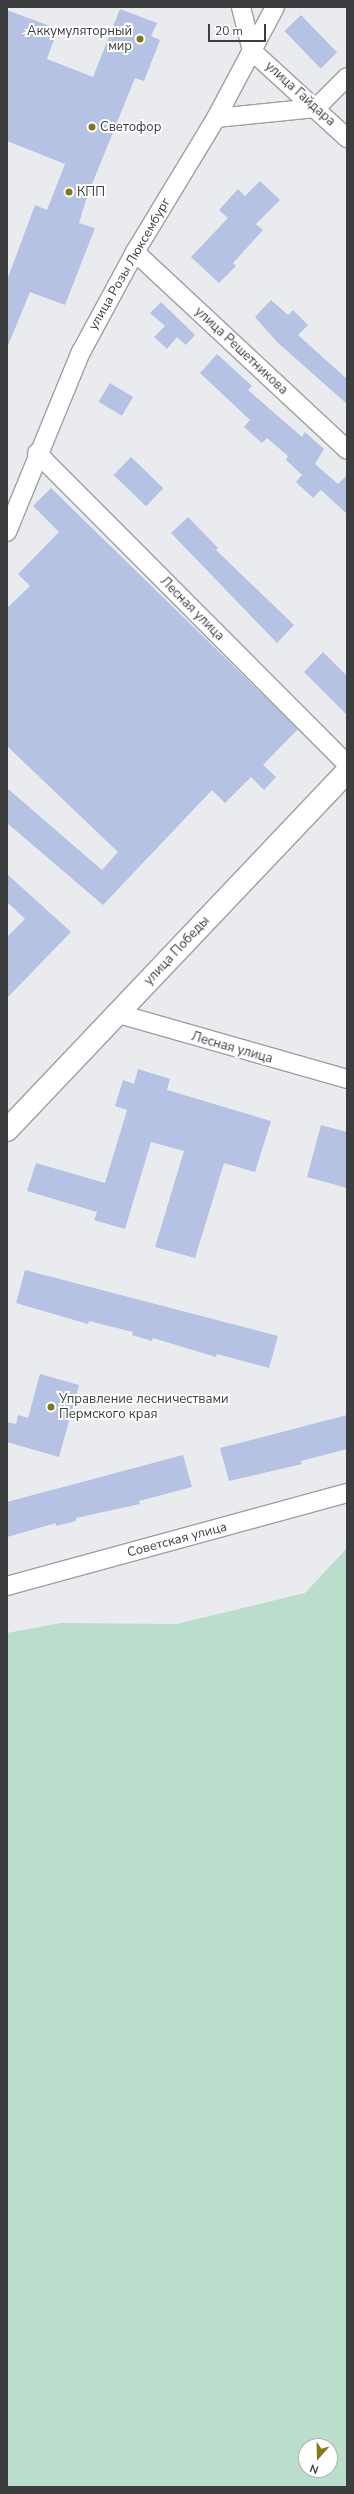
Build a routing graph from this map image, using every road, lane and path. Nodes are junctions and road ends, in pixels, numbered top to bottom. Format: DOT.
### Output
graph roads {
  1 [pos="241,7"];
  2 [pos="275,7"];
  3 [pos="252,51"];
  4 [pos="347,77"];
  5 [pos="316,108"];
  6 [pos="216,118"];
  7 [pos="347,138"];
  8 [pos="135,252"];
  9 [pos="347,450"];
  10 [pos="37,453"];
  11 [pos="7,532"];
  12 [pos="347,764"];
  13 [pos="347,772"];
  14 [pos="119,1014"];
  15 [pos="347,1079"];
  16 [pos="7,1130"];
  17 [pos="347,1493"];
  18 [pos="7,1586"];
  1 -- 3 [label="street"];
  2 -- 3 [label="street, улица Розы Люксембург"];
  3 -- 5 [label="street, улица Гайдара"];
  3 -- 6 [label="street, улица Розы Люксембург"];
  4 -- 5 [label="street"];
  5 -- 6 [label="street"];
  5 -- 7 [label="street, улица Гайдара"];
  6 -- 8 [label="street, улица Розы Люксембург"];
  8 -- 9 [label="street, улица Решетникова"];
  8 -- 10 [label="street, улица Розы Люксембург"];
  10 -- 11 [label="street, улица Розы Люксембург"];
  10 -- 12 [label="street, Лесная улица"];
  13 -- 14 [label="street, улица Победы"];
  14 -- 15 [label="street, Лесная улица"];
  14 -- 16 [label="street, улица Победы"];
  17 -- 18 [label="street, Советская улица"];
}
